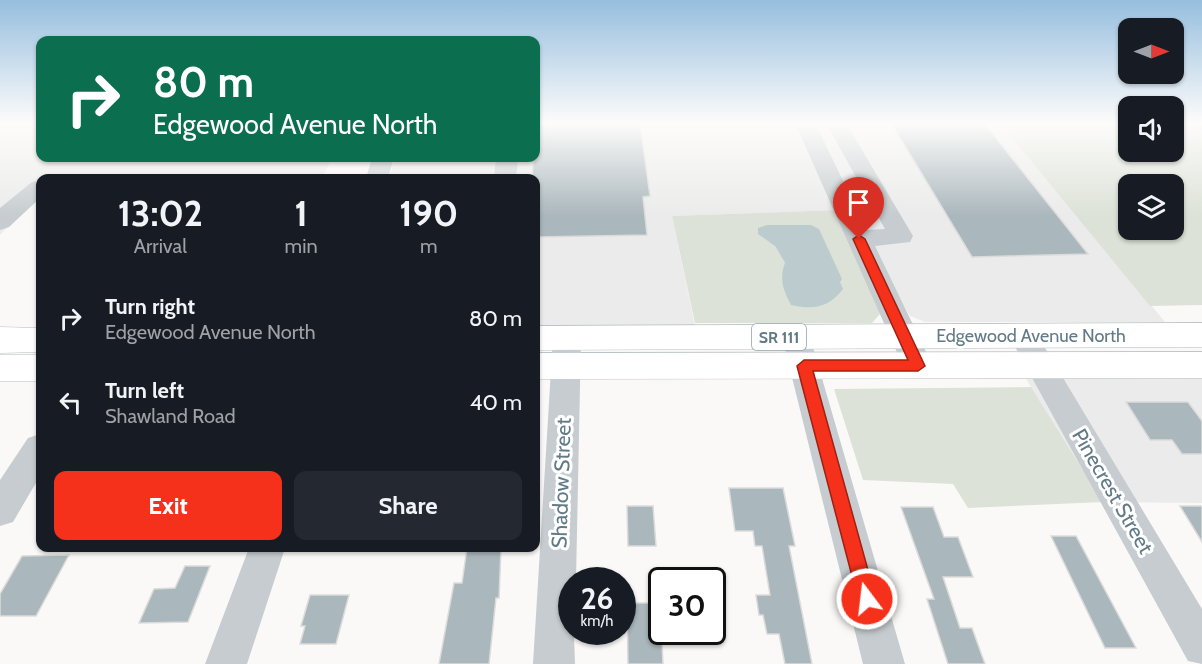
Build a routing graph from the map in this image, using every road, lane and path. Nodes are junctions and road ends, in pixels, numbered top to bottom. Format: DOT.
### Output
graph roads {
  1 [pos="819,154"];
  2 [pos="854,154"];
  3 [pos="36,191"];
  4 [pos="0,222"];
  5 [pos="859,239"];
  6 [pos="1202,335"];
  7 [pos="1023,336"];
  8 [pos="0,340"];
  9 [pos="36,340"];
  10 [pos="800,351"];
  11 [pos="911,351"];
  12 [pos="551,352"];
  13 [pos="1041,365"];
  14 [pos="1202,365"];
  15 [pos="0,368"];
  16 [pos="36,368"];
  17 [pos="36,454"];
  18 [pos="0,510"];
  19 [pos="266,552"];
  20 [pos="1202,647"];
  21 [pos="226,664"];
  22 [pos="554,664"];
  23 [pos="884,664"];
  1 -- 5 [label="street"];
  2 -- 5 [label="street"];
  3 -- 4 [label="street"];
  5 -- 11 [label="street"];
  6 -- 7 [label="main road, Edgewood Avenue North / SR 111"];
  7 -- 11 [label="main road, Edgewood Avenue North / SR 111"];
  7 -- 13 [label="street, Pinecrest Street"];
  8 -- 9 [label="main road"];
  10 -- 11 [label="main road, Edgewood Avenue North / SR 111"];
  10 -- 12 [label="main road, Edgewood Avenue North / SR 111"];
  10 -- 23 [label="street"];
  11 -- 13 [label="main road, Edgewood Avenue North / SR 111"];
  12 -- 22 [label="street, Shadow Street"];
  13 -- 14 [label="main road, Edgewood Avenue North / SR 111"];
  13 -- 20 [label="street, Pinecrest Street"];
  15 -- 16 [label="main road"];
  17 -- 18 [label="street"];
  19 -- 21 [label="street"];
}
